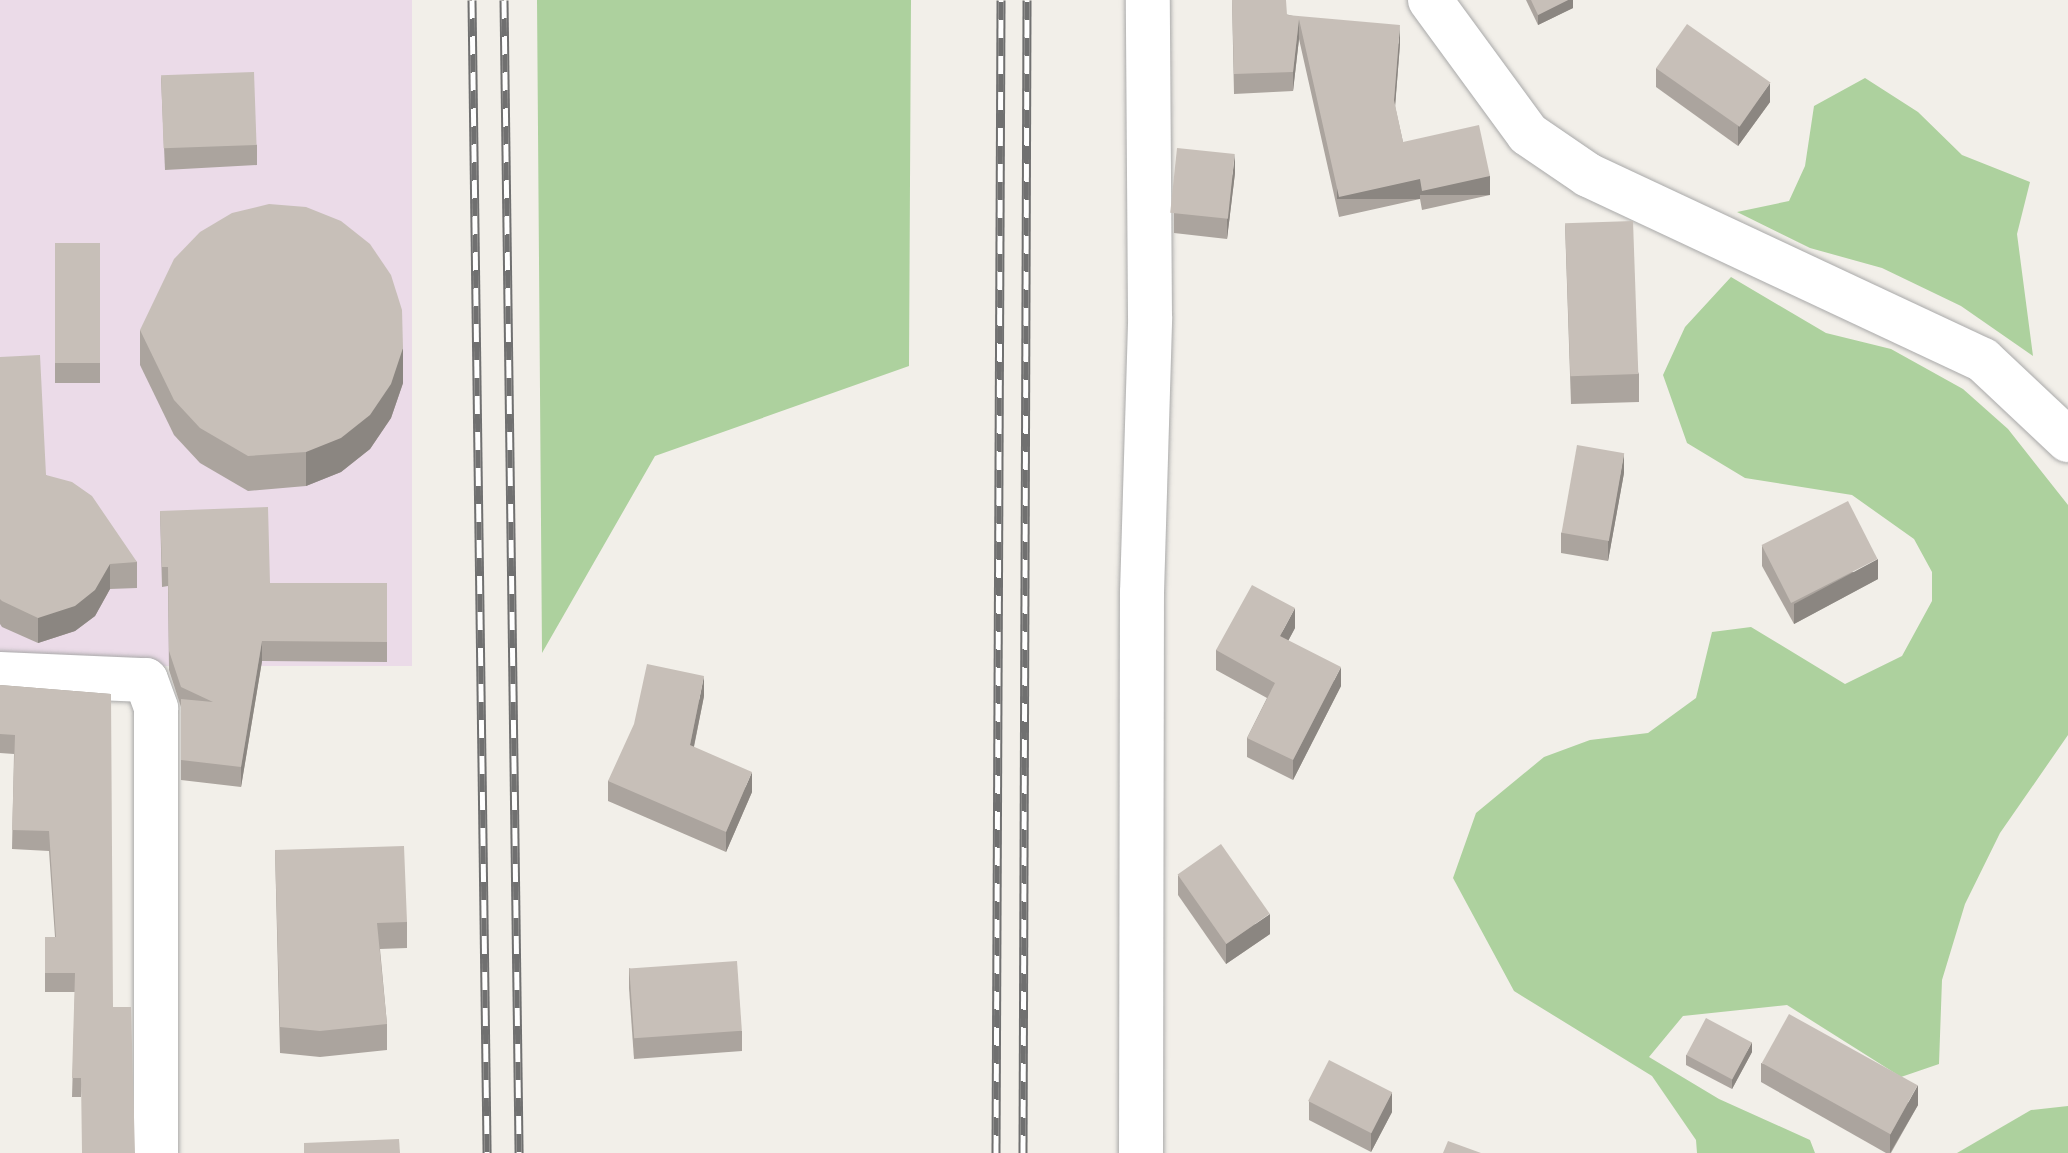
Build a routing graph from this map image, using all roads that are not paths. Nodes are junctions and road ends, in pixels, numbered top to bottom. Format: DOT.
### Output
graph roads {
  1 [pos="1148,0"];
  2 [pos="1430,0"];
  3 [pos="2068,440"];
  4 [pos="0,674"];
  5 [pos="156,1153"];
  6 [pos="1141,1153"];
  1 -- 6 [label="street"];
  2 -- 3 [label="street"];
  4 -- 5 [label="street"];
}
